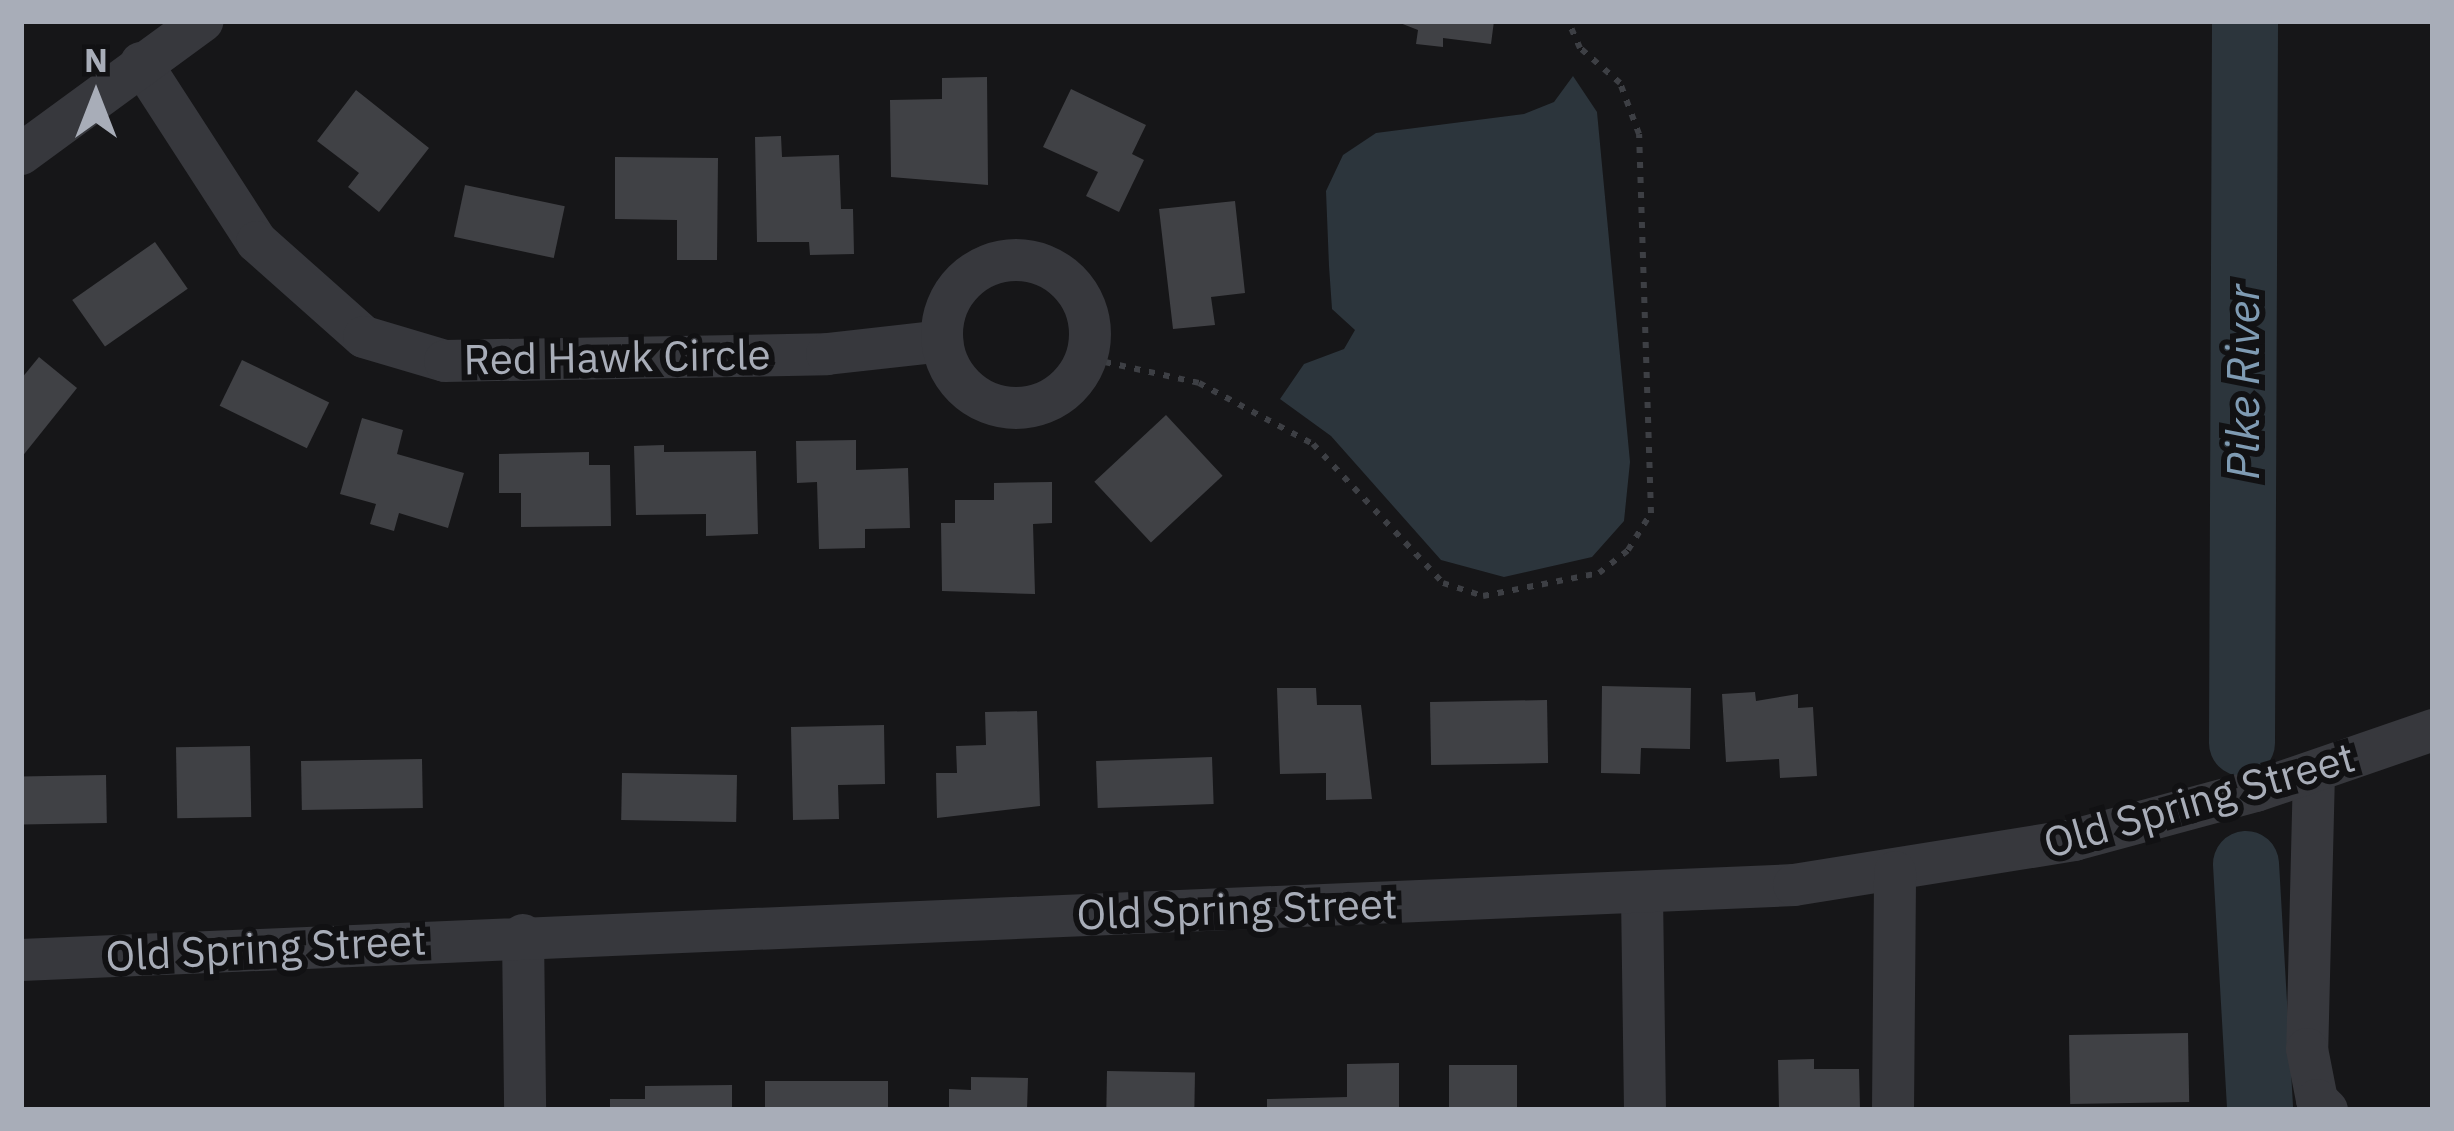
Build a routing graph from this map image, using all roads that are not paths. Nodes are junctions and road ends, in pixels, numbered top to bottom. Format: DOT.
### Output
graph roads {
  1 [pos="203,21"];
  2 [pos="141,63"];
  3 [pos="21,154"];
  4 [pos="942,341"];
  5 [pos="2433,730"];
  6 [pos="2314,772"];
  7 [pos="1895,872"];
  8 [pos="1642,895"];
  9 [pos="523,934"];
  10 [pos="21,960"];
  11 [pos="525,1110"];
  12 [pos="1645,1110"];
  13 [pos="1893,1110"];
  14 [pos="2327,1110"];
  1 -- 2 [label="street"];
  2 -- 3 [label="street"];
  2 -- 4 [label="street, Red Hawk Circle"];
  4 -- 4 [label="street"];
  5 -- 6 [label="street, Old Spring Street"];
  6 -- 7 [label="street, Old Spring Street"];
  6 -- 14 [label="street"];
  7 -- 8 [label="street, Old Spring Street"];
  7 -- 13 [label="street"];
  8 -- 9 [label="street, Old Spring Street"];
  8 -- 12 [label="street"];
  9 -- 10 [label="street, Old Spring Street"];
  9 -- 11 [label="street"];
}
